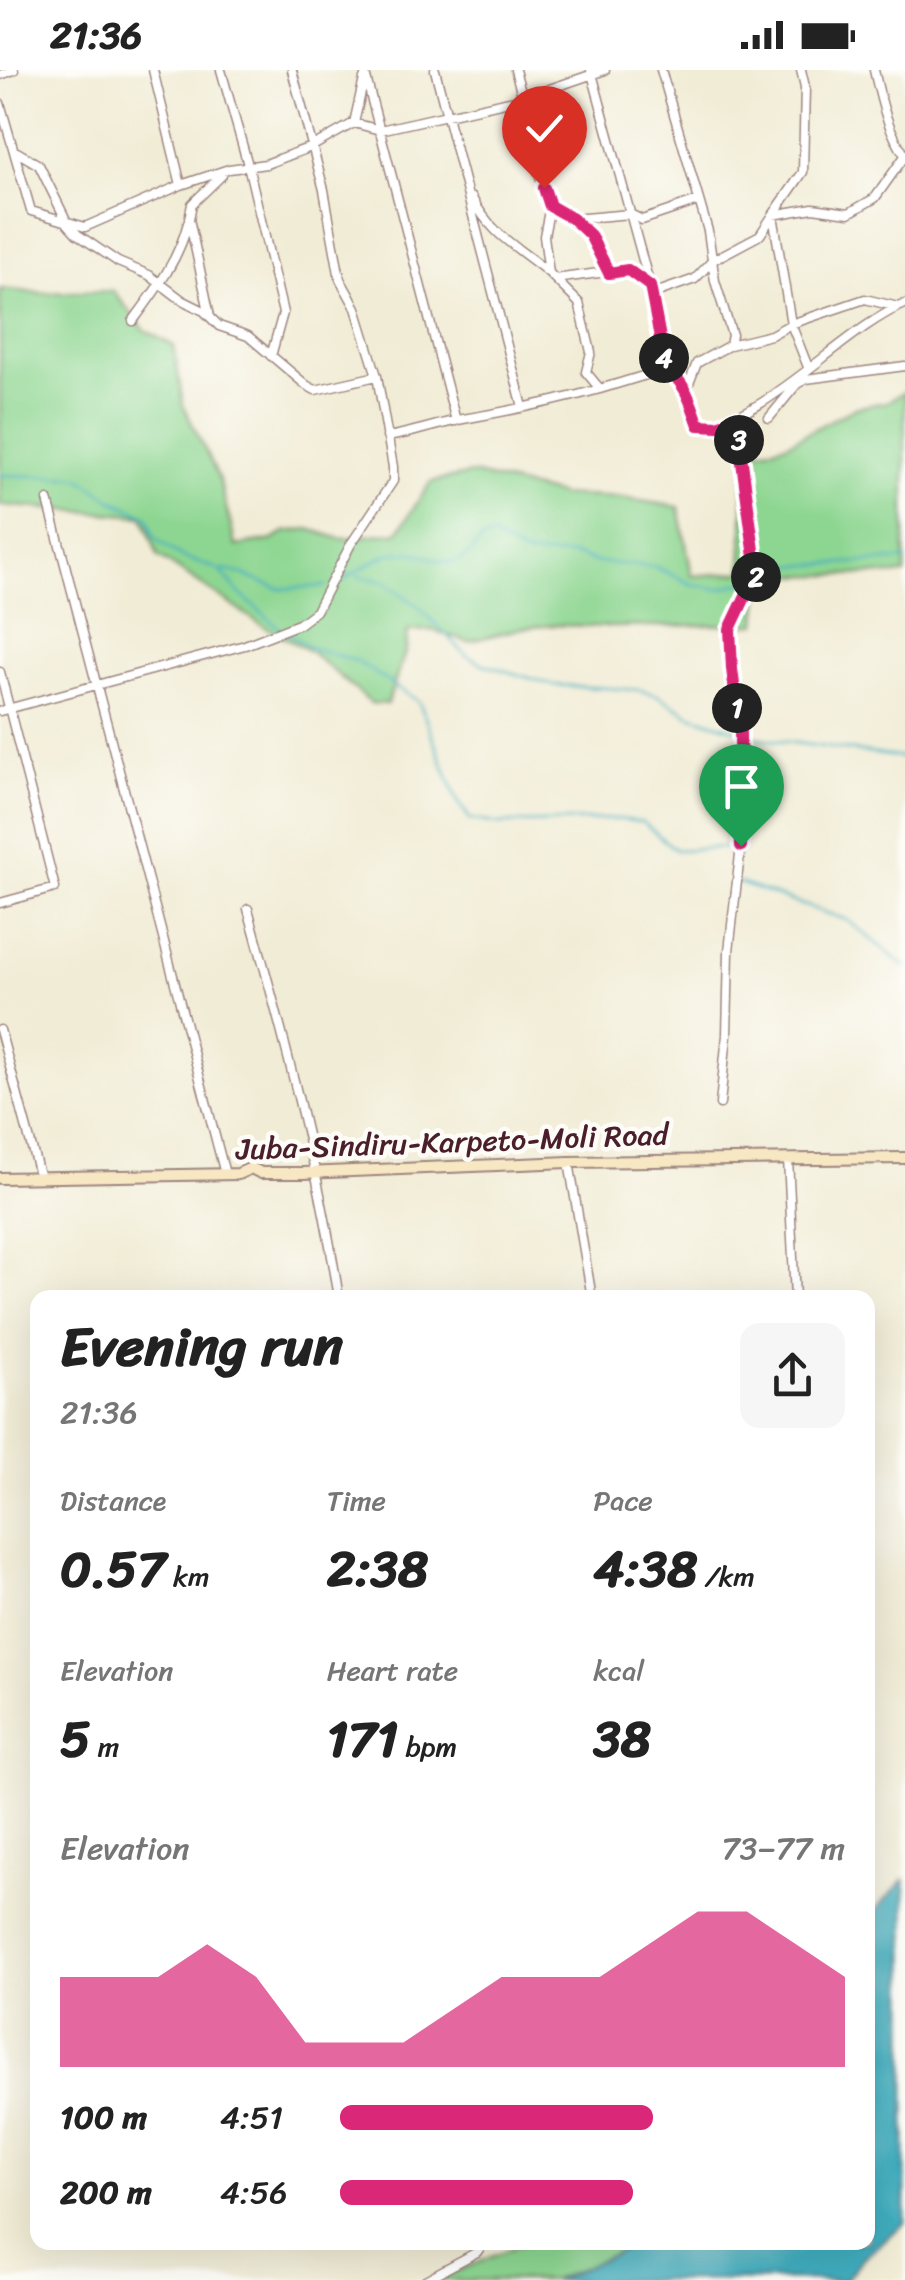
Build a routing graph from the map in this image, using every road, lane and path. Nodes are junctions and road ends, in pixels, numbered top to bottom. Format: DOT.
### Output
graph roads {
  1 [pos="14,70"];
  2 [pos="153,70"];
  3 [pos="221,70"];
  4 [pos="292,70"];
  5 [pos="516,70"];
  6 [pos="605,70"];
  7 [pos="662,70"];
  8 [pos="801,70"];
  9 [pos="874,70"];
  10 [pos="365,72"];
  11 [pos="591,72"];
  12 [pos="0,75"];
  13 [pos="437,75"];
  14 [pos="523,98"];
  15 [pos="0,103"];
  16 [pos="446,114"];
  17 [pos="354,123"];
  18 [pos="380,130"];
  19 [pos="311,147"];
  20 [pos="16,152"];
  21 [pos="905,155"];
  22 [pos="248,164"];
  23 [pos="229,169"];
  24 [pos="181,185"];
  25 [pos="698,200"];
  26 [pos="550,206"];
  27 [pos="630,214"];
  28 [pos="773,215"];
  29 [pos="189,219"];
  30 [pos="573,219"];
  31 [pos="68,224"];
  32 [pos="712,260"];
  33 [pos="609,273"];
  34 [pos="552,276"];
  35 [pos="160,284"];
  36 [pos="650,286"];
  37 [pos="902,305"];
  38 [pos="210,318"];
  39 [pos="133,321"];
  40 [pos="790,324"];
  41 [pos="730,345"];
  42 [pos="271,356"];
  43 [pos="905,366"];
  44 [pos="808,367"];
  45 [pos="666,369"];
  46 [pos="377,376"];
  47 [pos="600,390"];
  48 [pos="686,391"];
  49 [pos="524,407"];
  50 [pos="736,418"];
  51 [pos="769,418"];
  52 [pos="456,421"];
  53 [pos="387,436"];
  54 [pos="48,500"];
  55 [pos="0,672"];
  56 [pos="98,686"];
  57 [pos="5,710"];
  58 [pos="0,904"];
  59 [pos="248,909"];
  60 [pos="0,1030"];
  61 [pos="720,1104"];
  62 [pos="905,1158"];
  63 [pos="788,1159"];
  64 [pos="569,1162"];
  65 [pos="317,1172"];
  66 [pos="225,1174"];
  67 [pos="0,1178"];
  68 [pos="40,1178"];
  69 [pos="339,1290"];
  70 [pos="591,1290"];
  71 [pos="795,1290"];
  72 [pos="478,2250"];
  73 [pos="425,2280"];
  1 -- 12 [label="street"];
  2 -- 24 [label="street"];
  3 -- 22 [label="street"];
  4 -- 19 [label="street"];
  5 -- 14 [label="street"];
  6 -- 11 [label="street"];
  7 -- 25 [label="street"];
  8 -- 28 [label="street"];
  9 -- 21 [label="street"];
  10 -- 17 [label="street"];
  10 -- 18 [label="street"];
  11 -- 14 [label="street"];
  11 -- 27 [label="street"];
  13 -- 16 [label="street"];
  14 -- 16 [label="street"];
  14 -- 26 [label="street"];
  15 -- 20 [label="street"];
  16 -- 18 [label="street"];
  16 -- 34 [label="street"];
  16 -- 49 [label="street"];
  17 -- 18 [label="street"];
  17 -- 19 [label="street"];
  18 -- 52 [label="street"];
  19 -- 22 [label="street"];
  19 -- 46 [label="street"];
  20 -- 31 [label="street"];
  20 -- 31 [label="street"];
  21 -- 28 [label="street"];
  22 -- 23 [label="street"];
  22 -- 42 [label="street"];
  23 -- 24 [label="street"];
  23 -- 29 [label="street"];
  24 -- 31 [label="street"];
  25 -- 27 [label="street"];
  25 -- 32 [label="street"];
  26 -- 30 [label="street"];
  26 -- 34 [label="street"];
  27 -- 30 [label="street"];
  27 -- 36 [label="street"];
  28 -- 32 [label="street"];
  28 -- 40 [label="street"];
  29 -- 35 [label="street"];
  29 -- 38 [label="street"];
  30 -- 33 [label="street"];
  31 -- 35 [label="street"];
  32 -- 36 [label="street"];
  32 -- 41 [label="street"];
  33 -- 34 [label="street"];
  33 -- 36 [label="street"];
  34 -- 47 [label="street"];
  35 -- 38 [label="street"];
  35 -- 39 [label="street"];
  36 -- 45 [label="street"];
  37 -- 40 [label="street"];
  37 -- 44 [label="street"];
  38 -- 42 [label="street"];
  40 -- 41 [label="street"];
  40 -- 44 [label="street"];
  41 -- 48 [label="street"];
  42 -- 46 [label="street"];
  43 -- 51 [label="street"];
  44 -- 50 [label="street"];
  45 -- 47 [label="street"];
  45 -- 48 [label="street"];
  46 -- 53 [label="street"];
  47 -- 49 [label="street"];
  48 -- 50 [label="street"];
  49 -- 52 [label="street"];
  50 -- 61 [label="street"];
  52 -- 53 [label="street"];
  53 -- 56 [label="street"];
  54 -- 56 [label="street"];
  55 -- 57 [label="street"];
  56 -- 57 [label="street"];
  56 -- 66 [label="street"];
  57 -- 58 [label="street"];
  59 -- 65 [label="street"];
  60 -- 68 [label="street"];
  62 -- 63 [label="main road, Juba-Sindiru-Karpeto-Moli Road"];
  63 -- 64 [label="main road, Juba-Sindiru-Karpeto-Moli Road"];
  63 -- 71 [label="street"];
  64 -- 65 [label="main road, Juba-Sindiru-Karpeto-Moli Road"];
  64 -- 70 [label="street"];
  65 -- 66 [label="main road, Juba-Sindiru-Karpeto-Moli Road"];
  65 -- 69 [label="street"];
  66 -- 68 [label="main road, Juba-Sindiru-Karpeto-Moli Road"];
  67 -- 68 [label="main road, Juba-Sindiru-Karpeto-Moli Road"];
  72 -- 73 [label="street"];
}
